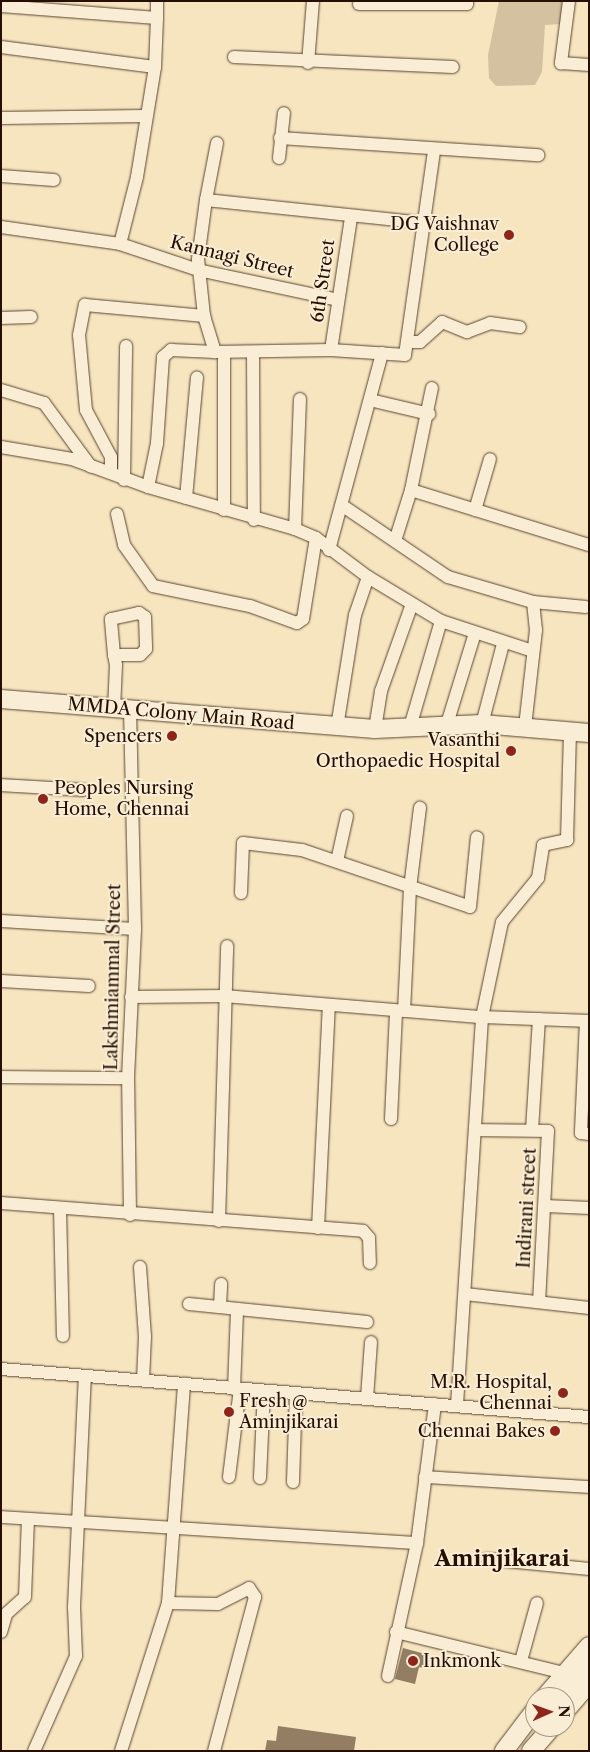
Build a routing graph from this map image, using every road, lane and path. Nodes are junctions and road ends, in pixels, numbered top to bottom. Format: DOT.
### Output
graph roads {
  1 [pos="157,1"];
  2 [pos="313,1"];
  3 [pos="467,1"];
  4 [pos="569,1"];
  5 [pos="359,4"];
  6 [pos="1,6"];
  7 [pos="157,18"];
  8 [pos="1,47"];
  9 [pos="234,57"];
  10 [pos="308,63"];
  11 [pos="589,65"];
  12 [pos="155,67"];
  13 [pos="452,67"];
  14 [pos="284,113"];
  15 [pos="144,116"];
  16 [pos="1,118"];
  17 [pos="280,138"];
  18 [pos="218,143"];
  19 [pos="434,151"];
  20 [pos="538,154"];
  21 [pos="279,158"];
  22 [pos="1,176"];
  23 [pos="54,180"];
  24 [pos="206,200"];
  25 [pos="351,217"];
  26 [pos="424,223"];
  27 [pos="1,227"];
  28 [pos="120,244"];
  29 [pos="198,270"];
  30 [pos="338,300"];
  31 [pos="204,316"];
  32 [pos="30,317"];
  33 [pos="1,318"];
  34 [pos="520,327"];
  35 [pos="406,342"];
  36 [pos="126,346"];
  37 [pos="331,350"];
  38 [pos="253,352"];
  39 [pos="219,353"];
  40 [pos="382,353"];
  41 [pos="197,378"];
  42 [pos="432,388"];
  43 [pos="1,390"];
  44 [pos="300,399"];
  45 [pos="370,400"];
  46 [pos="429,414"];
  47 [pos="1,447"];
  48 [pos="490,460"];
  49 [pos="91,467"];
  50 [pos="111,472"];
  51 [pos="124,480"];
  52 [pos="148,487"];
  53 [pos="411,490"];
  54 [pos="186,498"];
  55 [pos="342,506"];
  56 [pos="224,510"];
  57 [pos="475,510"];
  58 [pos="117,514"];
  59 [pos="254,520"];
  60 [pos="295,529"];
  61 [pos="316,538"];
  62 [pos="395,541"];
  63 [pos="589,545"];
  64 [pos="329,550"];
  65 [pos="368,578"];
  66 [pos="533,602"];
  67 [pos="412,604"];
  68 [pos="586,607"];
  69 [pos="441,621"];
  70 [pos="475,633"];
  71 [pos="503,644"];
  72 [pos="533,651"];
  73 [pos="114,655"];
  74 [pos="1,699"];
  75 [pos="122,710"];
  76 [pos="447,724"];
  77 [pos="482,724"];
  78 [pos="525,726"];
  79 [pos="337,727"];
  80 [pos="410,727"];
  81 [pos="375,730"];
  82 [pos="570,730"];
  83 [pos="589,733"];
  84 [pos="1,785"];
  85 [pos="84,790"];
  86 [pos="420,808"];
  87 [pos="347,816"];
  88 [pos="477,837"];
  89 [pos="337,861"];
  90 [pos="410,888"];
  91 [pos="241,893"];
  92 [pos="1,921"];
  93 [pos="135,929"];
  94 [pos="227,946"];
  95 [pos="1,981"];
  96 [pos="89,986"];
  97 [pos="224,996"];
  98 [pos="131,997"];
  99 [pos="329,1005"];
  100 [pos="400,1011"];
  101 [pos="482,1017"];
  102 [pos="539,1019"];
  103 [pos="587,1021"];
  104 [pos="1,1077"];
  105 [pos="128,1078"];
  106 [pos="391,1119"];
  107 [pos="476,1130"];
  108 [pos="532,1130"];
  109 [pos="589,1134"];
  110 [pos="1,1203"];
  111 [pos="546,1206"];
  112 [pos="60,1208"];
  113 [pos="589,1208"];
  114 [pos="130,1215"];
  115 [pos="219,1221"];
  116 [pos="318,1228"];
  117 [pos="370,1263"];
  118 [pos="140,1267"];
  119 [pos="221,1284"];
  120 [pos="465,1294"];
  121 [pos="539,1302"];
  122 [pos="189,1304"];
  123 [pos="220,1306"];
  124 [pos="589,1308"];
  125 [pos="237,1311"];
  126 [pos="368,1322"];
  127 [pos="63,1336"];
  128 [pos="371,1342"];
  129 [pos="1,1369"];
  130 [pos="85,1376"];
  131 [pos="143,1380"];
  132 [pos="184,1384"];
  133 [pos="237,1389"];
  134 [pos="264,1391"];
  135 [pos="296,1393"];
  136 [pos="367,1398"];
  137 [pos="435,1404"];
  138 [pos="457,1405"];
  139 [pos="589,1417"];
  140 [pos="229,1477"];
  141 [pos="425,1477"];
  142 [pos="260,1478"];
  143 [pos="293,1482"];
  144 [pos="589,1486"];
  145 [pos="1,1517"];
  146 [pos="28,1520"];
  147 [pos="80,1524"];
  148 [pos="172,1528"];
  149 [pos="417,1542"];
  150 [pos="487,1559"];
  151 [pos="589,1569"];
  152 [pos="168,1602"];
  153 [pos="537,1603"];
  154 [pos="1,1632"];
  155 [pos="396,1632"];
  156 [pos="589,1646"];
  157 [pos="521,1661"];
  158 [pos="589,1667"];
  159 [pos="564,1673"];
  160 [pos="388,1676"];
  161 [pos="589,1684"];
  162 [pos="553,1687"];
  163 [pos="570,1687"];
  164 [pos="575,1700"];
  165 [pos="525,1723"];
  166 [pos="528,1737"];
  167 [pos="543,1737"];
  168 [pos="34,1751"];
  169 [pos="121,1751"];
  170 [pos="214,1751"];
  171 [pos="504,1751"];
  172 [pos="517,1751"];
  173 [pos="531,1751"];
  1 -- 7 [label="street"];
  2 -- 10 [label="street"];
  3 -- 5 [label="street"];
  4 -- 11 [label="street"];
  6 -- 7 [label="street"];
  7 -- 12 [label="street"];
  8 -- 12 [label="street"];
  9 -- 10 [label="street"];
  10 -- 13 [label="street"];
  12 -- 15 [label="street"];
  14 -- 17 [label="street"];
  15 -- 16 [label="street"];
  15 -- 28 [label="street"];
  17 -- 19 [label="street"];
  17 -- 21 [label="street"];
  18 -- 24 [label="street"];
  19 -- 20 [label="street"];
  19 -- 26 [label="street"];
  22 -- 23 [label="street"];
  24 -- 25 [label="street"];
  24 -- 29 [label="street"];
  25 -- 26 [label="street"];
  25 -- 30 [label="street, 6th Street"];
  26 -- 35 [label="street"];
  27 -- 28 [label="street, Kannagi Street"];
  28 -- 29 [label="street, Kannagi Street"];
  29 -- 30 [label="street, Kannagi Street"];
  29 -- 31 [label="street"];
  30 -- 37 [label="street, 6th Street"];
  31 -- 39 [label="street"];
  31 -- 50 [label="street"];
  32 -- 33 [label="street"];
  34 -- 35 [label="street"];
  35 -- 40 [label="street"];
  36 -- 51 [label="street"];
  37 -- 38 [label="street"];
  37 -- 40 [label="street"];
  38 -- 39 [label="street"];
  38 -- 59 [label="street"];
  39 -- 52 [label="street"];
  39 -- 56 [label="street"];
  40 -- 45 [label="street"];
  41 -- 54 [label="street"];
  42 -- 46 [label="street"];
  43 -- 49 [label="street"];
  44 -- 60 [label="street"];
  45 -- 46 [label="street"];
  45 -- 55 [label="street"];
  46 -- 53 [label="street"];
  47 -- 49 [label="street"];
  48 -- 57 [label="street"];
  49 -- 50 [label="street"];
  50 -- 51 [label="street"];
  51 -- 52 [label="street"];
  52 -- 54 [label="street"];
  53 -- 57 [label="street"];
  53 -- 62 [label="street"];
  54 -- 56 [label="street"];
  55 -- 62 [label="street"];
  55 -- 64 [label="street"];
  56 -- 59 [label="street"];
  57 -- 63 [label="street"];
  58 -- 61 [label="street"];
  59 -- 60 [label="street"];
  60 -- 61 [label="street"];
  61 -- 64 [label="street"];
  62 -- 66 [label="street"];
  64 -- 65 [label="street"];
  65 -- 67 [label="street"];
  65 -- 79 [label="street"];
  66 -- 68 [label="street"];
  66 -- 72 [label="street"];
  67 -- 69 [label="street"];
  67 -- 81 [label="street"];
  69 -- 70 [label="street"];
  69 -- 80 [label="street"];
  70 -- 71 [label="street"];
  70 -- 76 [label="street"];
  71 -- 72 [label="street"];
  71 -- 77 [label="street"];
  72 -- 78 [label="street"];
  73 -- 73 [label="street, Lakshmiammal Street"];
  73 -- 75 [label="street, Lakshmiammal Street"];
  74 -- 75 [label="street, MMDA Colony Main Road"];
  75 -- 79 [label="street, MMDA Colony Main Road"];
  75 -- 93 [label="street, Lakshmiammal Street"];
  76 -- 77 [label="street, MMDA Colony Main Road"];
  76 -- 80 [label="street, MMDA Colony Main Road"];
  77 -- 78 [label="street, MMDA Colony Main Road"];
  78 -- 82 [label="street, MMDA Colony Main Road"];
  79 -- 81 [label="street, MMDA Colony Main Road"];
  80 -- 81 [label="street, MMDA Colony Main Road"];
  82 -- 83 [label="street, MMDA Colony Main Road"];
  82 -- 101 [label="street"];
  84 -- 85 [label="street"];
  86 -- 90 [label="street"];
  87 -- 89 [label="street"];
  88 -- 90 [label="street"];
  89 -- 90 [label="street"];
  89 -- 91 [label="street"];
  90 -- 100 [label="street"];
  92 -- 93 [label="street"];
  93 -- 98 [label="street, Lakshmiammal Street"];
  94 -- 97 [label="street"];
  95 -- 96 [label="street"];
  97 -- 98 [label="street"];
  97 -- 99 [label="street"];
  97 -- 115 [label="street"];
  98 -- 105 [label="street, Lakshmiammal Street"];
  99 -- 100 [label="street"];
  99 -- 116 [label="street"];
  100 -- 101 [label="street"];
  100 -- 106 [label="street"];
  101 -- 102 [label="street"];
  101 -- 107 [label="street"];
  102 -- 103 [label="street"];
  102 -- 108 [label="street, Indirani street"];
  103 -- 109 [label="street"];
  104 -- 105 [label="street"];
  105 -- 114 [label="street, Lakshmiammal Street"];
  107 -- 108 [label="street, Indirani street"];
  107 -- 120 [label="street"];
  108 -- 111 [label="street, Indirani street"];
  110 -- 112 [label="street"];
  111 -- 113 [label="street"];
  111 -- 121 [label="street, Indirani street"];
  112 -- 114 [label="street"];
  112 -- 127 [label="street"];
  114 -- 115 [label="street"];
  115 -- 116 [label="street"];
  116 -- 117 [label="street"];
  118 -- 131 [label="street"];
  119 -- 123 [label="street"];
  120 -- 121 [label="street"];
  120 -- 138 [label="street"];
  121 -- 124 [label="street"];
  122 -- 123 [label="street"];
  123 -- 125 [label="street"];
  125 -- 126 [label="street"];
  125 -- 133 [label="street"];
  128 -- 136 [label="street"];
  129 -- 130 [label="street"];
  130 -- 131 [label="street"];
  130 -- 147 [label="street"];
  131 -- 132 [label="street"];
  132 -- 133 [label="street"];
  132 -- 148 [label="street"];
  133 -- 134 [label="street"];
  133 -- 140 [label="street"];
  134 -- 135 [label="street"];
  134 -- 142 [label="street"];
  135 -- 136 [label="street"];
  135 -- 143 [label="street"];
  136 -- 137 [label="street"];
  137 -- 138 [label="street"];
  137 -- 141 [label="street"];
  138 -- 139 [label="street"];
  141 -- 144 [label="street"];
  141 -- 149 [label="street"];
  145 -- 146 [label="street"];
  146 -- 147 [label="street"];
  146 -- 154 [label="street"];
  147 -- 148 [label="street"];
  147 -- 168 [label="street"];
  148 -- 149 [label="street"];
  148 -- 152 [label="street"];
  149 -- 155 [label="street"];
  150 -- 151 [label="street"];
  152 -- 169 [label="street"];
  152 -- 170 [label="street"];
  153 -- 157 [label="street"];
  155 -- 157 [label="street"];
  155 -- 160 [label="street"];
  156 -- 159 [label="street"];
  157 -- 159 [label="street"];
  158 -- 163 [label="street"];
  159 -- 162 [label="street"];
  161 -- 164 [label="street"];
  165 -- 171 [label="street"];
  166 -- 172 [label="street"];
  167 -- 173 [label="street"];
}
